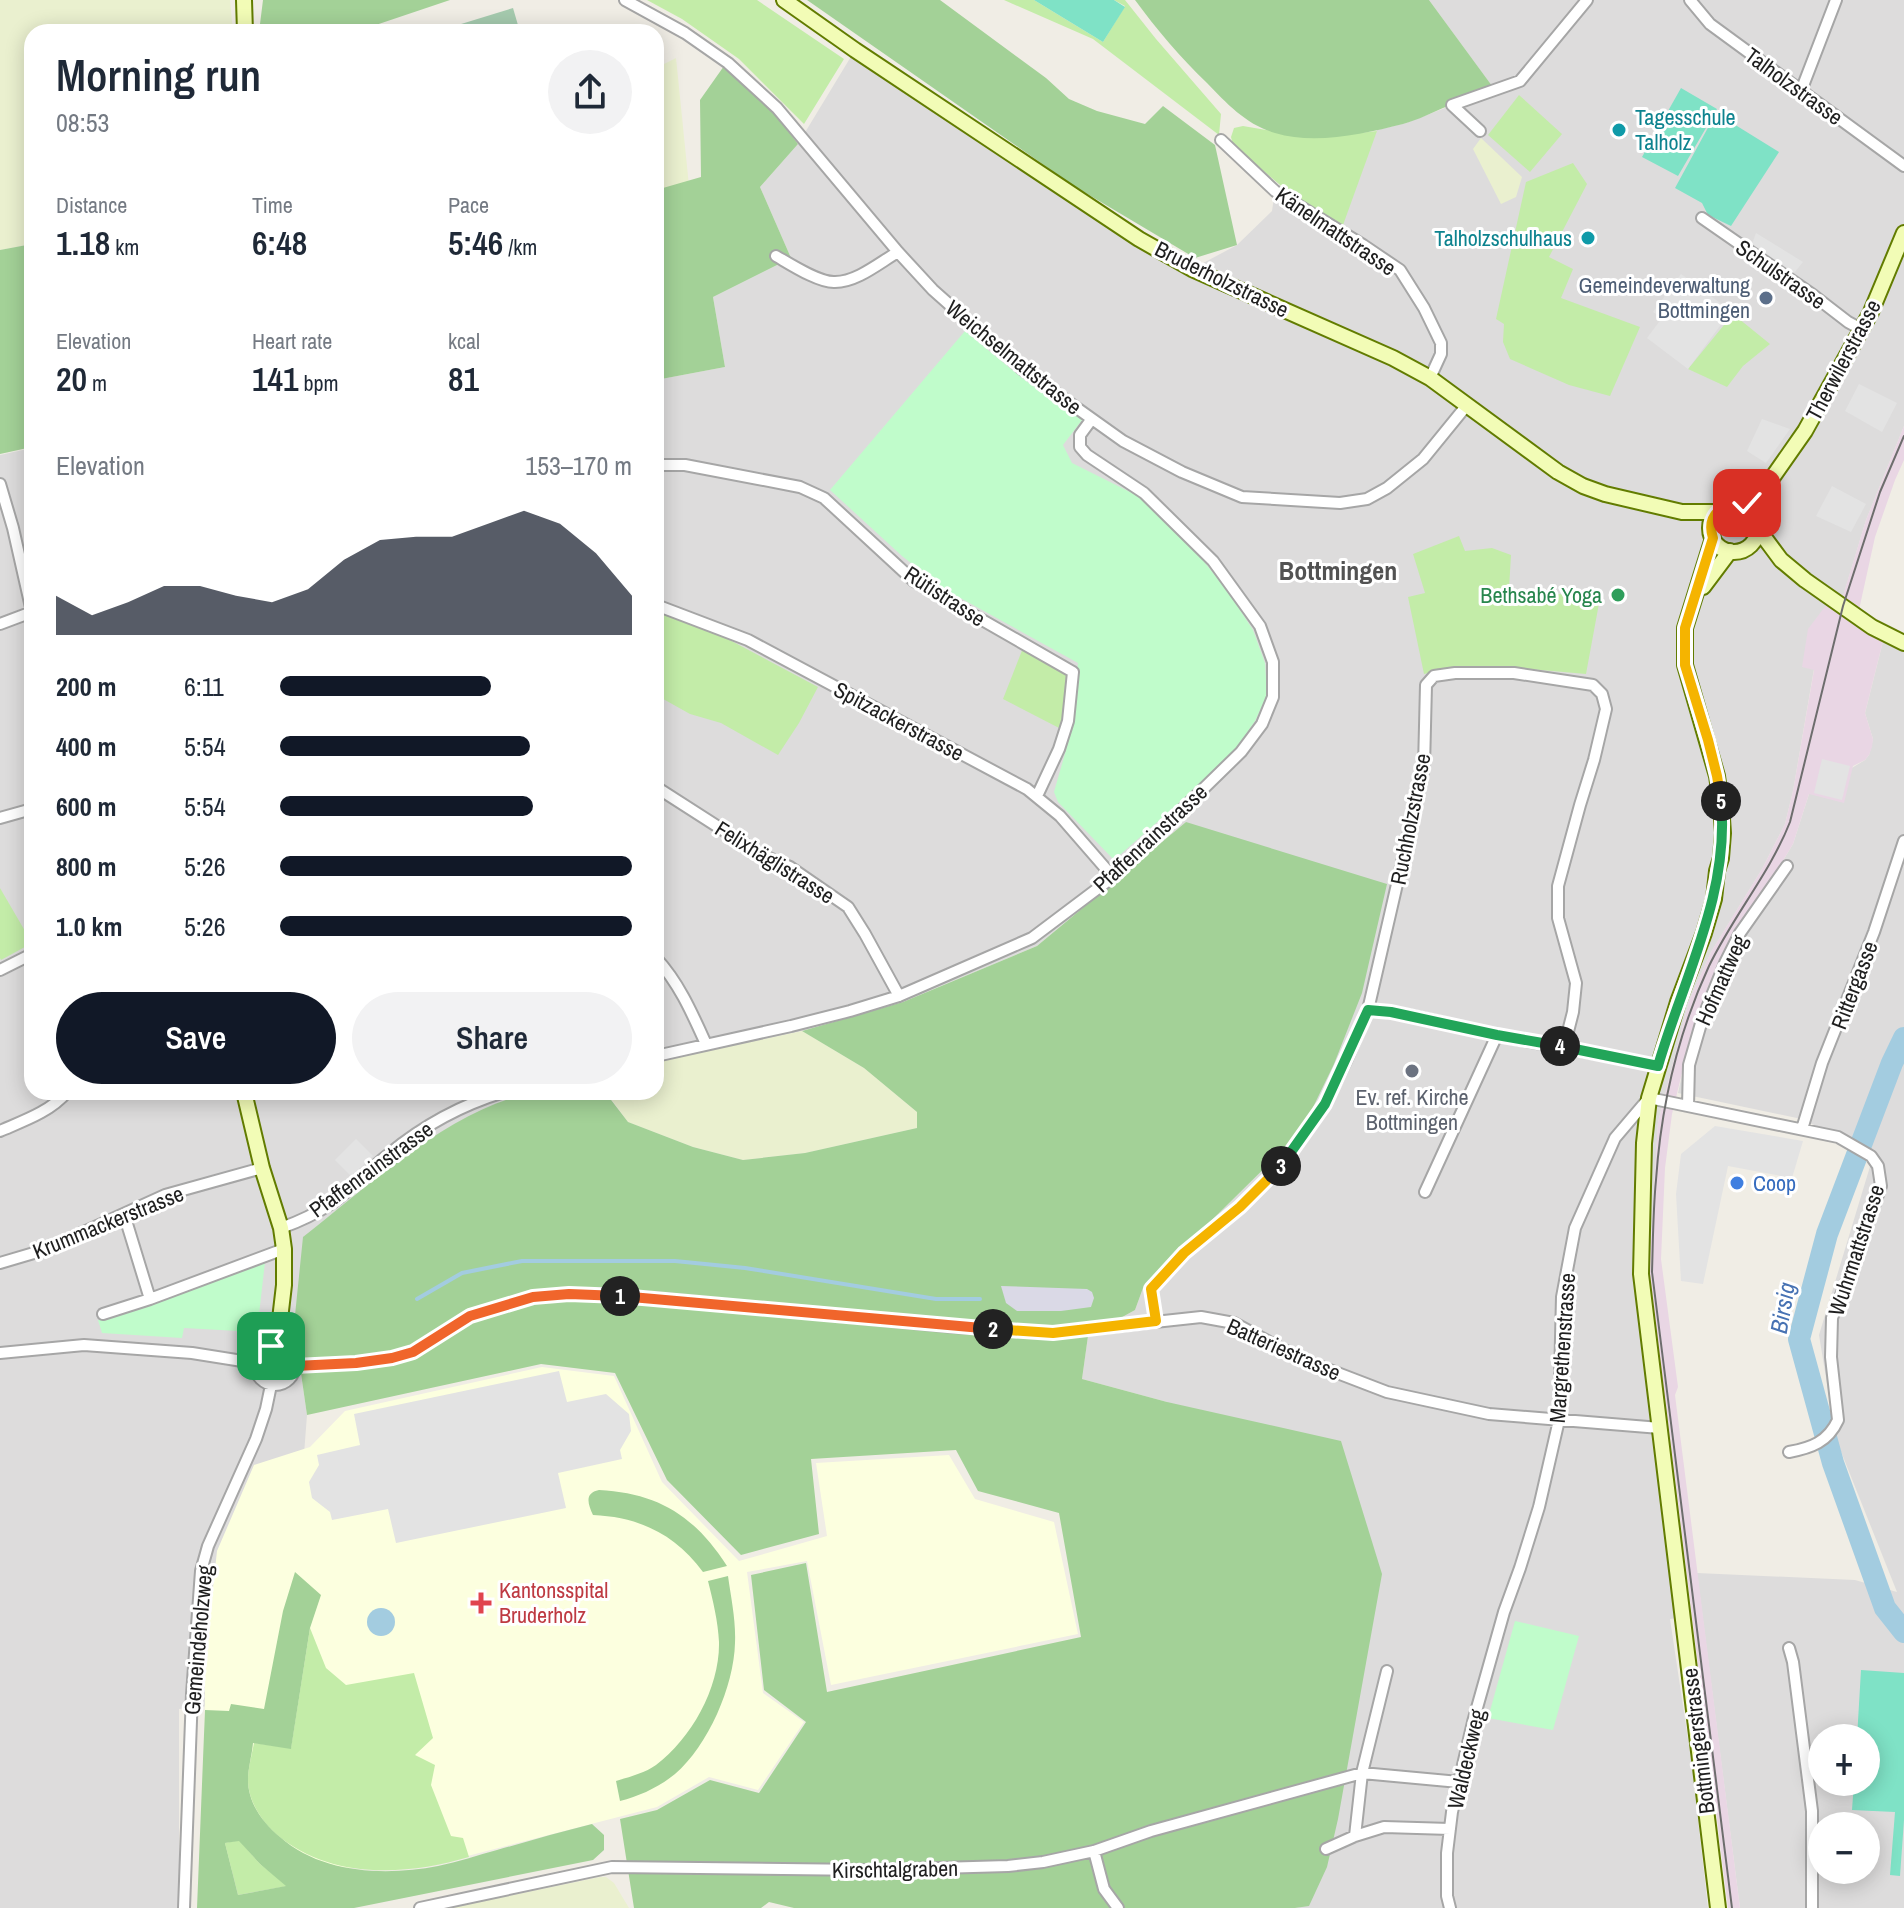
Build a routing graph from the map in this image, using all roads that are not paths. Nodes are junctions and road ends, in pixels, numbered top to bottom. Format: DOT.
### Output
graph roads {
  1 [pos="244,0"];
  2 [pos="625,0"];
  3 [pos="784,0"];
  4 [pos="1587,0"];
  5 [pos="1836,0"];
  6 [pos="1696,3"];
  7 [pos="245,24"];
  8 [pos="1801,91"];
  9 [pos="1480,131"];
  10 [pos="1221,140"];
  11 [pos="1904,166"];
  12 [pos="1702,218"];
  13 [pos="1904,233"];
  14 [pos="898,252"];
  15 [pos="776,256"];
  16 [pos="1861,329"];
  17 [pos="1430,378"];
  18 [pos="1467,405"];
  19 [pos="1091,420"];
  20 [pos="664,465"];
  21 [pos="0,484"];
  22 [pos="1682,512"];
  23 [pos="1716,512"];
  24 [pos="1752,517"];
  25 [pos="1711,534"];
  26 [pos="1746,549"];
  27 [pos="1730,551"];
  28 [pos="1781,560"];
  29 [pos="24,577"];
  30 [pos="664,608"];
  31 [pos="1690,608"];
  32 [pos="24,615"];
  33 [pos="0,624"];
  34 [pos="1904,643"];
  35 [pos="664,792"];
  36 [pos="1037,796"];
  37 [pos="24,811"];
  38 [pos="0,818"];
  39 [pos="1904,841"];
  40 [pos="1787,866"];
  41 [pos="1113,877"];
  42 [pos="24,958"];
  43 [pos="664,967"];
  44 [pos="0,970"];
  45 [pos="899,996"];
  46 [pos="1368,1010"];
  47 [pos="1497,1035"];
  48 [pos="706,1044"];
  49 [pos="1564,1047"];
  50 [pos="664,1054"];
  51 [pos="1658,1066"];
  52 [pos="1649,1098"];
  53 [pos="60,1100"];
  54 [pos="246,1100"];
  55 [pos="478,1100"];
  56 [pos="1688,1106"];
  57 [pos="1802,1129"];
  58 [pos="0,1131"];
  59 [pos="262,1168"];
  60 [pos="1425,1192"];
  61 [pos="124,1214"];
  62 [pos="281,1228"];
  63 [pos="284,1249"];
  64 [pos="0,1263"];
  65 [pos="150,1299"];
  66 [pos="103,1314"];
  67 [pos="1156,1321"];
  68 [pos="277,1345"];
  69 [pos="0,1353"];
  70 [pos="255,1363"];
  71 [pos="295,1366"];
  72 [pos="271,1385"];
  73 [pos="1559,1420"];
  74 [pos="1660,1428"];
  75 [pos="1789,1452"];
  76 [pos="1504,1612"];
  77 [pos="1789,1648"];
  78 [pos="1387,1671"];
  79 [pos="1362,1773"];
  80 [pos="1459,1782"];
  81 [pos="1450,1829"];
  82 [pos="1355,1836"];
  83 [pos="1326,1849"];
  84 [pos="1094,1851"];
  85 [pos="184,1908"];
  86 [pos="420,1908"];
  87 [pos="1118,1908"];
  88 [pos="1450,1908"];
  89 [pos="1718,1908"];
  90 [pos="1812,1908"];
  1 -- 7 [label="main road"];
  2 -- 14 [label="street, Weichselmattstrasse"];
  3 -- 17 [label="main road, Bruderholzstrasse"];
  4 -- 9 [label="street"];
  5 -- 8 [label="street"];
  6 -- 8 [label="street, Talholzstrasse"];
  8 -- 11 [label="street, Talholzstrasse"];
  10 -- 17 [label="street, Känelmattstrasse"];
  12 -- 16 [label="street, Schulstrasse"];
  13 -- 16 [label="main road, Therwilerstrasse"];
  14 -- 15 [label="street"];
  14 -- 19 [label="street, Weichselmattstrasse"];
  16 -- 24 [label="main road, Therwilerstrasse"];
  17 -- 18 [label="main road, Bruderholzstrasse"];
  18 -- 19 [label="street, Weichselmattstrasse"];
  18 -- 22 [label="main road, Bruderholzstrasse"];
  19 -- 41 [label="street, Pfaffenrainstrasse"];
  20 -- 36 [label="street, Rütistrasse"];
  21 -- 29 [label="street"];
  22 -- 23 [label="main road, Bruderholzstrasse"];
  22 -- 25 [label="main road, Bruderholzstrasse"];
  23 -- 24 [label="main road"];
  23 -- 25 [label="main road"];
  24 -- 26 [label="main road"];
  24 -- 28 [label="main road"];
  25 -- 27 [label="main road"];
  25 -- 31 [label="main road"];
  26 -- 27 [label="main road"];
  26 -- 28 [label="main road"];
  27 -- 31 [label="main road"];
  28 -- 34 [label="main road"];
  30 -- 36 [label="street, Spitzackerstrasse"];
  31 -- 51 [label="main road, Bottmingerstrasse"];
  32 -- 33 [label="street"];
  35 -- 45 [label="street, Felixhäglistrasse"];
  36 -- 41 [label="street, Spitzackerstrasse"];
  37 -- 38 [label="street"];
  39 -- 57 [label="street, Rittergasse"];
  40 -- 56 [label="street, Hofmattweg"];
  41 -- 45 [label="street, Pfaffenrainstrasse"];
  42 -- 44 [label="street"];
  43 -- 48 [label="street"];
  45 -- 48 [label="street, Pfaffenrainstrasse"];
  46 -- 47 [label="street"];
  46 -- 49 [label="street, Ruchholzstrasse"];
  46 -- 67 [label="street, Ruchholzstrasse"];
  47 -- 49 [label="street"];
  47 -- 60 [label="street"];
  48 -- 50 [label="street, Pfaffenrainstrasse"];
  49 -- 51 [label="street"];
  51 -- 52 [label="main road, Bottmingerstrasse"];
  52 -- 56 [label="street, Wuhrmattstrasse"];
  52 -- 73 [label="street, Margrethenstrasse"];
  52 -- 74 [label="main road, Bottmingerstrasse"];
  53 -- 58 [label="street"];
  54 -- 59 [label="main road"];
  55 -- 62 [label="street, Pfaffenrainstrasse"];
  56 -- 57 [label="street, Wuhrmattstrasse"];
  57 -- 75 [label="street, Wuhrmattstrasse"];
  59 -- 61 [label="street, Krummackerstrasse"];
  59 -- 62 [label="main road"];
  61 -- 64 [label="street, Krummackerstrasse"];
  61 -- 65 [label="street"];
  62 -- 63 [label="main road"];
  63 -- 65 [label="street"];
  63 -- 68 [label="main road"];
  65 -- 66 [label="street"];
  67 -- 71 [label="street, Batteriestrasse"];
  67 -- 73 [label="street, Batteriestrasse"];
  68 -- 70 [label="street"];
  68 -- 71 [label="street"];
  69 -- 70 [label="street"];
  70 -- 72 [label="street"];
  71 -- 72 [label="street"];
  72 -- 85 [label="street, Gemeindeholzweg"];
  73 -- 74 [label="street, Batteriestrasse"];
  73 -- 76 [label="street, Margrethenstrasse"];
  74 -- 89 [label="main road, Bottmingerstrasse"];
  76 -- 80 [label="street, Waldeckweg"];
  77 -- 90 [label="street"];
  78 -- 79 [label="street"];
  79 -- 80 [label="street, Kirschtalgraben"];
  79 -- 82 [label="street"];
  79 -- 84 [label="street, Kirschtalgraben"];
  80 -- 81 [label="street, Waldeckweg"];
  81 -- 82 [label="street"];
  81 -- 88 [label="street, Waldeckweg"];
  82 -- 83 [label="street"];
  84 -- 86 [label="street, Kirschtalgraben"];
  84 -- 87 [label="street"];
}
